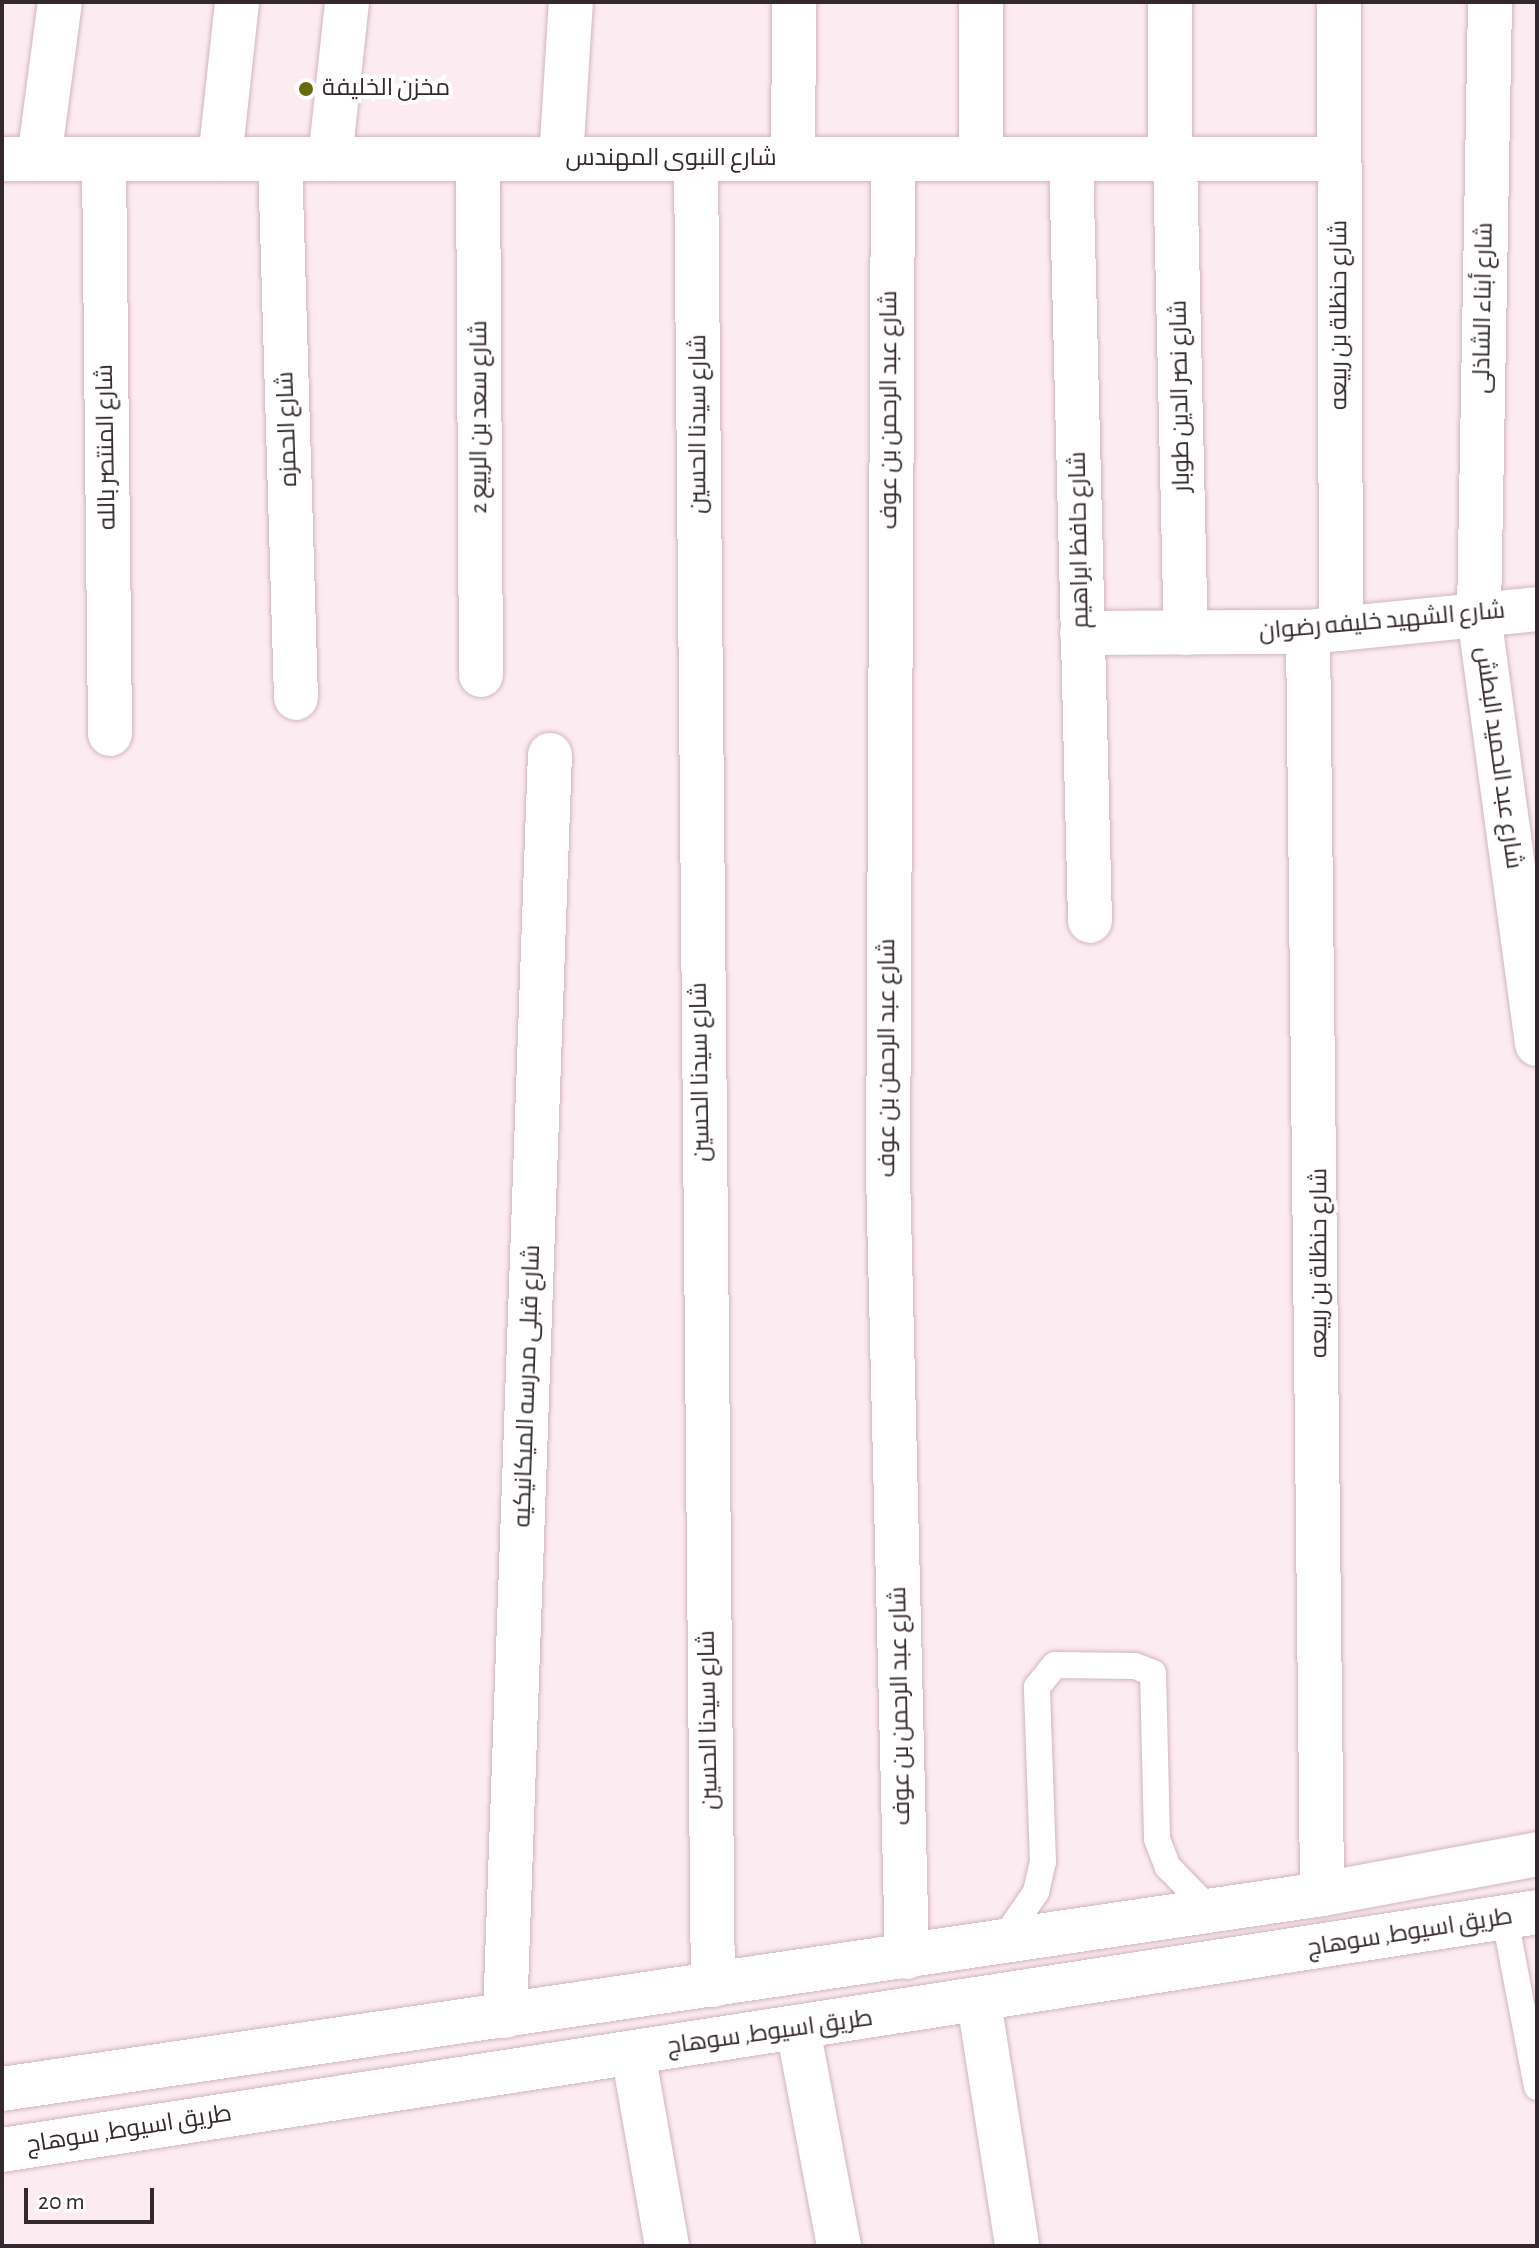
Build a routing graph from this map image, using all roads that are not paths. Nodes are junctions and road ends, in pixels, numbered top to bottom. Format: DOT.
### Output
graph roads {
  1 [pos="60,2"];
  2 [pos="237,2"];
  3 [pos="347,2"];
  4 [pos="571,2"];
  5 [pos="794,2"];
  6 [pos="981,2"];
  7 [pos="1170,2"];
  8 [pos="1339,2"];
  9 [pos="1490,2"];
  10 [pos="1173,158"];
  11 [pos="21,159"];
  12 [pos="104,159"];
  13 [pos="220,159"];
  14 [pos="280,159"];
  15 [pos="330,159"];
  16 [pos="478,159"];
  17 [pos="561,159"];
  18 [pos="696,159"];
  19 [pos="793,159"];
  20 [pos="893,159"];
  21 [pos="981,159"];
  22 [pos="1071,159"];
  23 [pos="1339,159"];
  24 [pos="1537,609"];
  25 [pos="1479,615"];
  26 [pos="1324,630"];
  27 [pos="1082,633"];
  28 [pos="1186,633"];
  29 [pos="481,675"];
  30 [pos="296,698"];
  31 [pos="110,734"];
  32 [pos="550,755"];
  33 [pos="1090,921"];
  34 [pos="1537,1044"];
  35 [pos="1537,1854"];
  36 [pos="1322,1894"];
  37 [pos="1210,1910"];
  38 [pos="1521,1916"];
  39 [pos="1001,1943"];
  40 [pos="907,1957"];
  41 [pos="713,1985"];
  42 [pos="979,2002"];
  43 [pos="505,2016"];
  44 [pos="798,2029"];
  45 [pos="633,2053"];
  46 [pos="1537,2087"];
  47 [pos="2,2089"];
  48 [pos="2,2150"];
  49 [pos="1010,2245"];
  50 [pos="667,2246"];
  51 [pos="839,2246"];
  1 -- 11 [label="street"];
  2 -- 13 [label="street"];
  3 -- 15 [label="street"];
  4 -- 17 [label="street"];
  5 -- 19 [label="street"];
  6 -- 21 [label="street"];
  7 -- 10 [label="street, شارع نصر الدين طوبار"];
  8 -- 23 [label="street, شارع حنظلة بن ربيعه"];
  9 -- 25 [label="street, شارع أبناء الشاذلى"];
  10 -- 22 [label="street, شارع النبوى المهندس"];
  10 -- 23 [label="street, شارع النبوى المهندس"];
  10 -- 28 [label="street, شارع نصر الدين طوبار"];
  11 -- 12 [label="street, شارع النبوى المهندس"];
  12 -- 13 [label="street, شارع النبوى المهندس"];
  12 -- 31 [label="street, شارع المنتصر بالله"];
  13 -- 14 [label="street, شارع النبوى المهندس"];
  14 -- 15 [label="street, شارع النبوى المهندس"];
  14 -- 30 [label="street, شارع الحمزه"];
  15 -- 16 [label="street, شارع النبوى المهندس"];
  16 -- 17 [label="street, شارع النبوى المهندس"];
  16 -- 29 [label="street, شارع سعد بن الربيع 2"];
  17 -- 18 [label="street, شارع النبوى المهندس"];
  18 -- 19 [label="street, شارع النبوى المهندس"];
  18 -- 41 [label="street, شارع سيدنا الحسين"];
  19 -- 20 [label="street, شارع النبوى المهندس"];
  20 -- 21 [label="street, شارع النبوى المهندس"];
  20 -- 40 [label="street, شارع عبد الرحمن بن عوف"];
  21 -- 22 [label="street, شارع النبوى المهندس"];
  22 -- 27 [label="street, شارع حافظ ابراهيم"];
  23 -- 26 [label="street, شارع حنظلة بن ربيعه"];
  24 -- 25 [label="street, شارع الشهيد خليفه رضوان"];
  25 -- 26 [label="street, شارع الشهيد خليفه رضوان"];
  25 -- 34 [label="street, شارع عبد الحميد البطش"];
  26 -- 28 [label="street, شارع الشهيد خليفه رضوان"];
  26 -- 36 [label="street, شارع حنظلة بن ربيعه"];
  27 -- 28 [label="street, شارع الشهيد خليفه رضوان"];
  27 -- 33 [label="street, شارع حافظ ابراهيم"];
  32 -- 43 [label="street, شارع قبلى مدرسه الميكانيكيه"];
  35 -- 36 [label="street"];
  36 -- 37 [label="street"];
  37 -- 39 [label="street"];
  37 -- 39 [label="lane"];
  38 -- 42 [label="street, طريق اسيوط, سوهاج"];
  38 -- 46 [label="lane"];
  39 -- 40 [label="street"];
  40 -- 41 [label="street"];
  41 -- 43 [label="street"];
  42 -- 44 [label="street, طريق اسيوط, سوهاج"];
  42 -- 49 [label="street"];
  43 -- 47 [label="street"];
  44 -- 45 [label="street, طريق اسيوط, سوهاج"];
  44 -- 51 [label="street"];
  45 -- 48 [label="street, طريق اسيوط, سوهاج"];
  45 -- 50 [label="street"];
}
